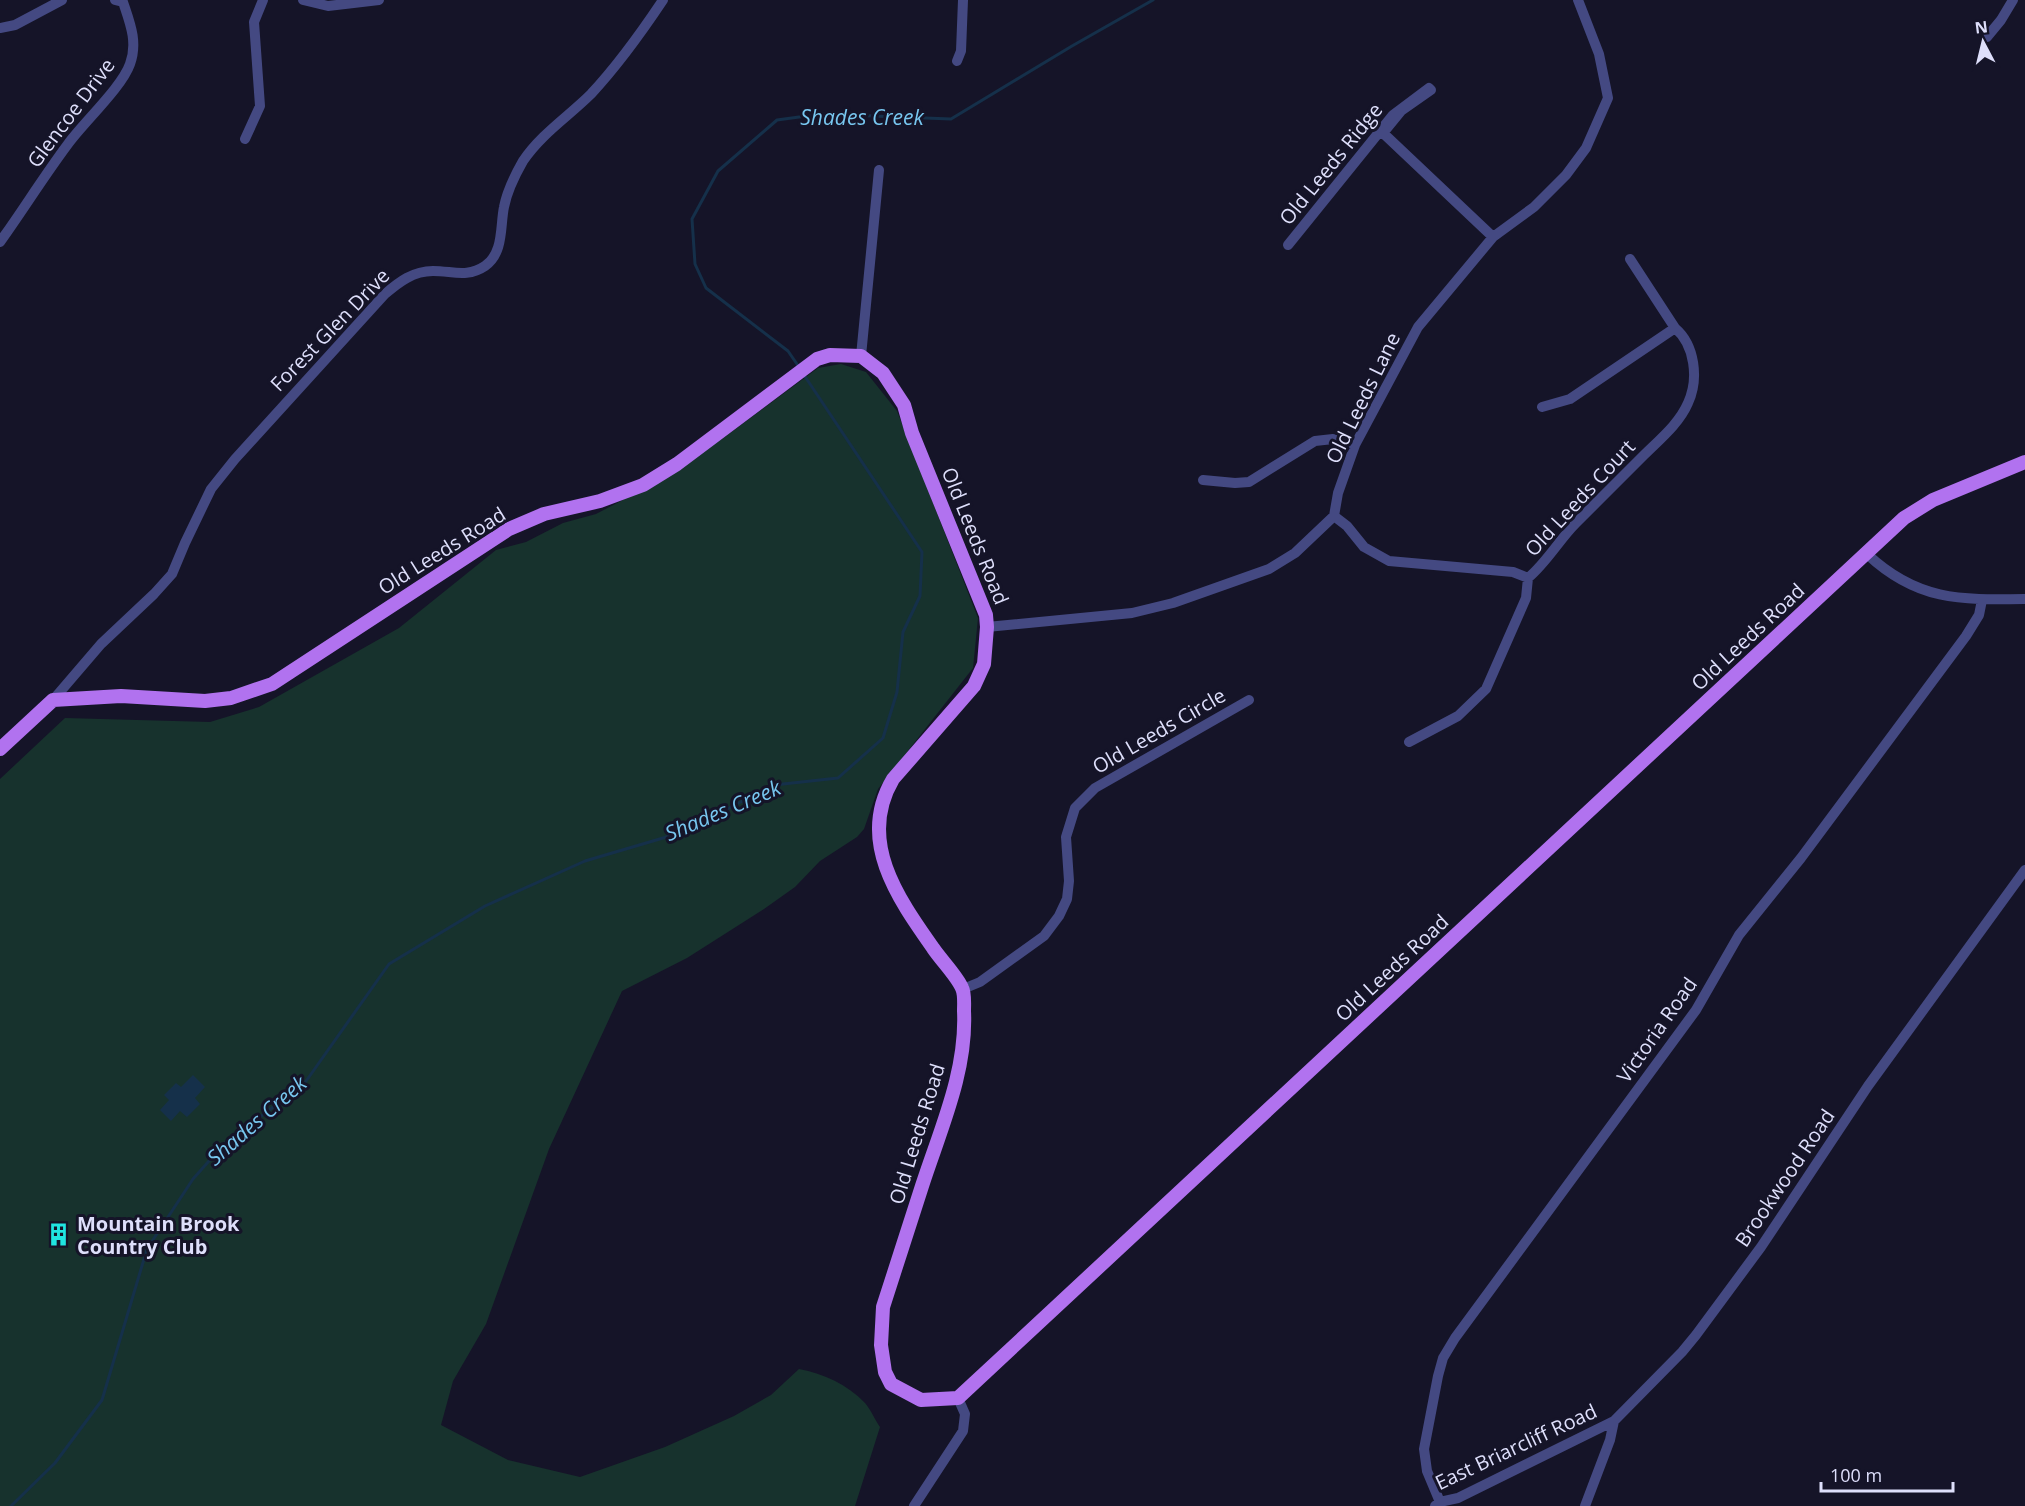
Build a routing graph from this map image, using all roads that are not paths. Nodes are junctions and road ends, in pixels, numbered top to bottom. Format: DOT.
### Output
graph roads {
  1 [pos="62,0"];
  2 [pos="263,0"];
  3 [pos="303,0"];
  4 [pos="379,0"];
  5 [pos="663,0"];
  6 [pos="963,0"];
  7 [pos="1578,0"];
  8 [pos="2013,0"];
  9 [pos="121,1"];
  10 [pos="0,28"];
  11 [pos="1987,37"];
  12 [pos="957,61"];
  13 [pos="245,139"];
  14 [pos="879,170"];
  15 [pos="1492,237"];
  16 [pos="0,242"];
  17 [pos="1288,245"];
  18 [pos="1630,259"];
  19 [pos="1675,328"];
  20 [pos="861,356"];
  21 [pos="1542,407"];
  22 [pos="1355,445"];
  23 [pos="2025,462"];
  24 [pos="1203,480"];
  25 [pos="1334,516"];
  26 [pos="1867,554"];
  27 [pos="1528,578"];
  28 [pos="2025,599"];
  29 [pos="1982,600"];
  30 [pos="987,627"];
  31 [pos="53,700"];
  32 [pos="1249,700"];
  33 [pos="1409,742"];
  34 [pos="0,749"];
  35 [pos="2025,870"];
  36 [pos="963,989"];
  37 [pos="958,1398"];
  38 [pos="1614,1421"];
  39 [pos="1437,1504"];
  40 [pos="914,1506"];
  41 [pos="1585,1506"];
  1 -- 10 [label="street"];
  2 -- 13 [label="street"];
  3 -- 4 [label="street"];
  5 -- 31 [label="street, Forest Glen Drive"];
  6 -- 12 [label="street"];
  7 -- 15 [label="street, Old Leeds Lane"];
  8 -- 11 [label="street"];
  9 -- 16 [label="street, Glencoe Drive"];
  14 -- 20 [label="street"];
  15 -- 17 [label="street, Old Leeds Ridge"];
  15 -- 22 [label="street, Old Leeds Lane"];
  18 -- 19 [label="street, Old Leeds Court"];
  19 -- 21 [label="street"];
  19 -- 27 [label="street, Old Leeds Court"];
  20 -- 30 [label="main road, Old Leeds Road"];
  20 -- 31 [label="main road, Old Leeds Road"];
  22 -- 24 [label="street"];
  22 -- 25 [label="street, Old Leeds Lane"];
  23 -- 26 [label="main road, Old Leeds Road"];
  25 -- 27 [label="street"];
  25 -- 30 [label="street"];
  26 -- 29 [label="street"];
  26 -- 37 [label="main road, Old Leeds Road"];
  27 -- 33 [label="street, Old Leeds Court"];
  28 -- 29 [label="street"];
  29 -- 39 [label="street, Victoria Road"];
  30 -- 36 [label="main road, Old Leeds Road"];
  31 -- 34 [label="main road"];
  32 -- 36 [label="street, Old Leeds Circle"];
  35 -- 38 [label="street, Brookwood Road"];
  36 -- 37 [label="main road, Old Leeds Road"];
  37 -- 40 [label="street"];
  38 -- 39 [label="street, East Briarcliff Road"];
  38 -- 41 [label="street, Brookwood Road"];
}
